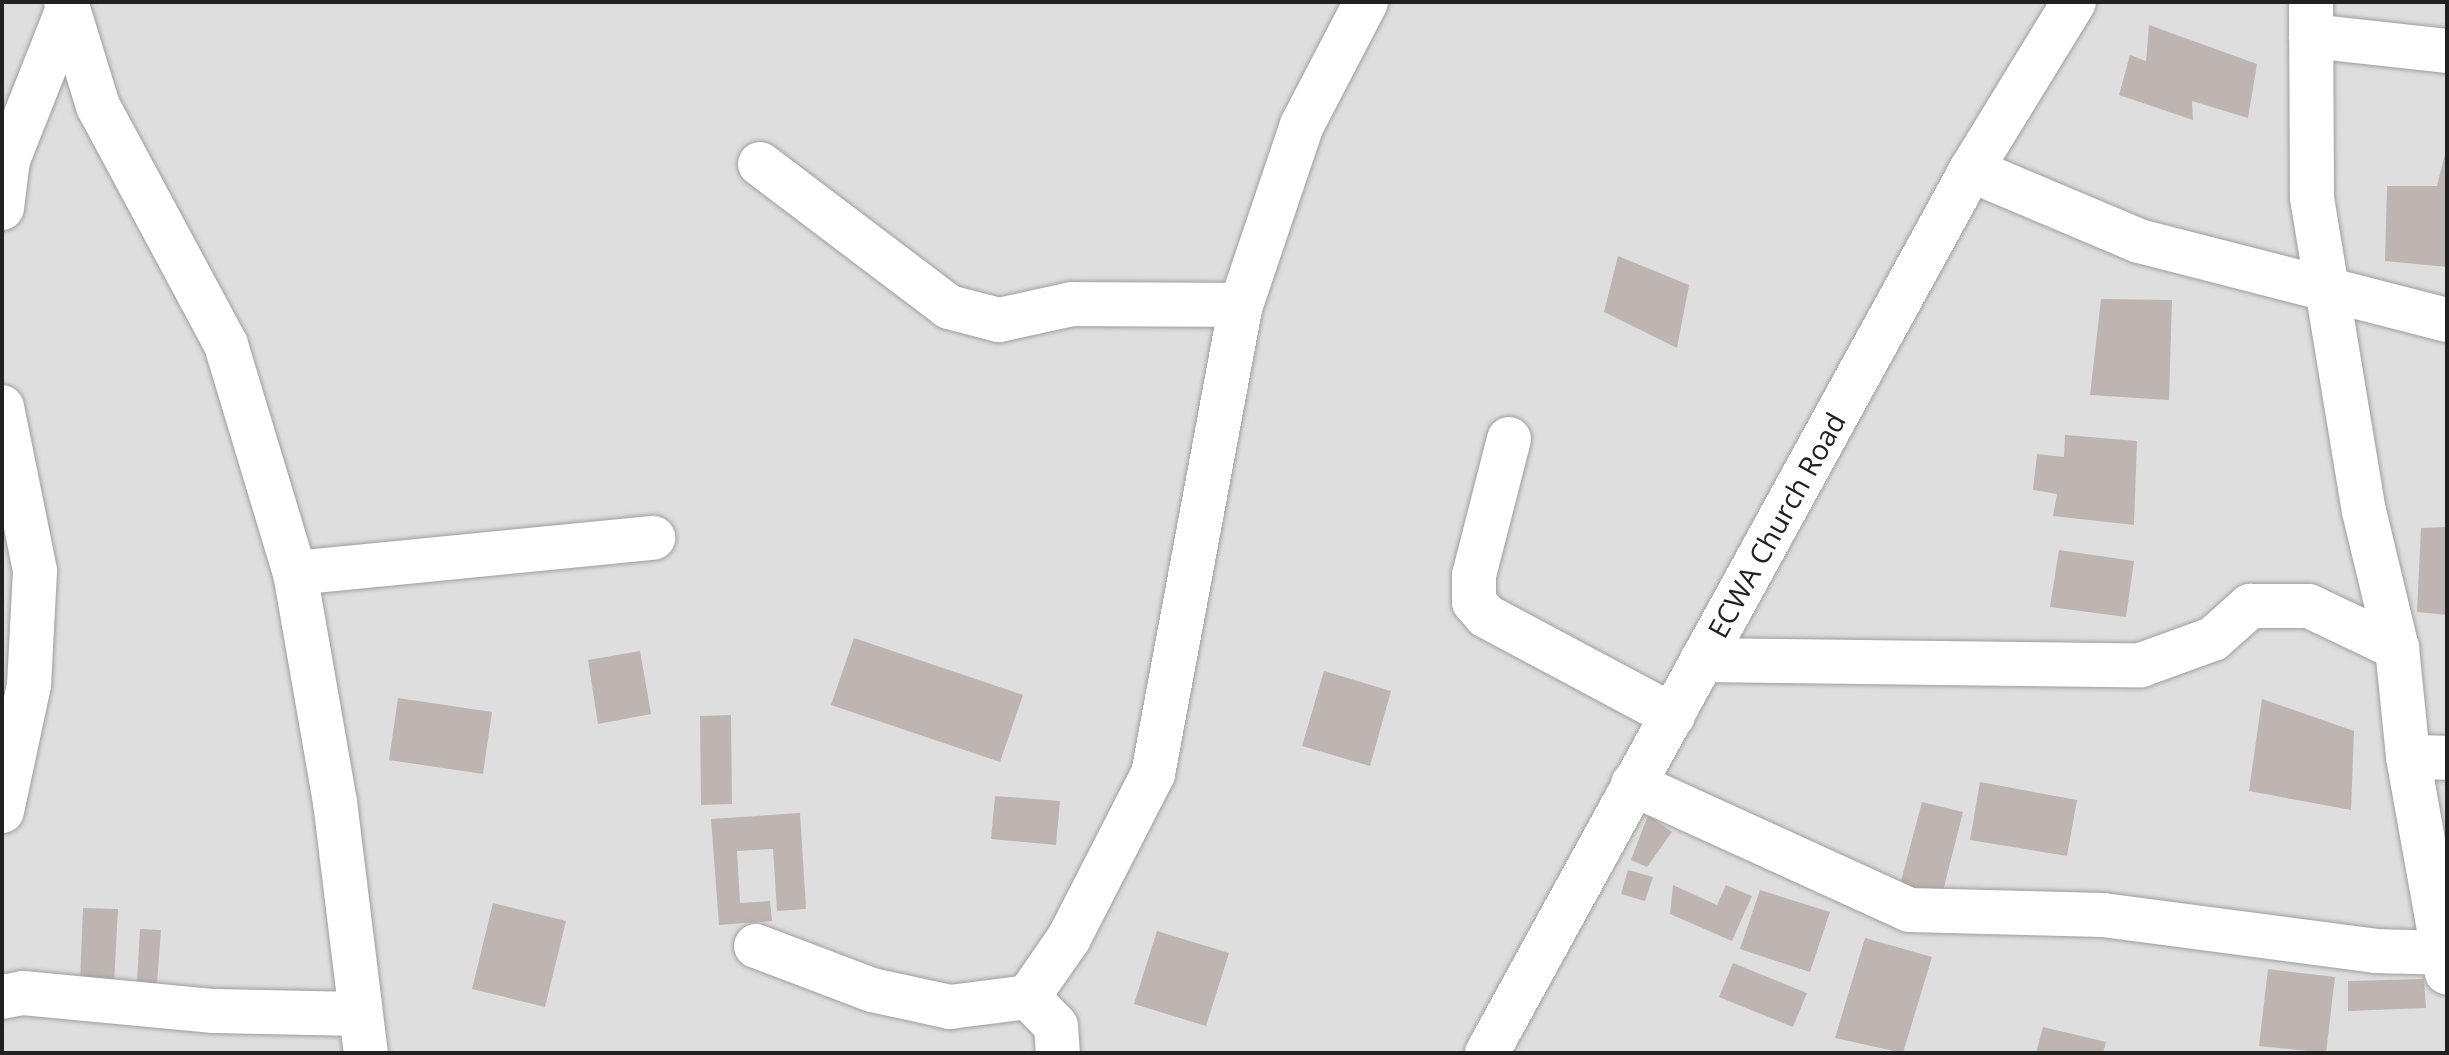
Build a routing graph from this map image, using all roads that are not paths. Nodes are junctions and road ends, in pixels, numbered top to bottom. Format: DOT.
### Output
graph roads {
  1 [pos="1366,2"];
  2 [pos="2074,2"];
  3 [pos="66,6"];
  4 [pos="2311,19"];
  5 [pos="2447,51"];
  6 [pos="760,164"];
  7 [pos="1971,170"];
  8 [pos="2,208"];
  9 [pos="2331,293"];
  10 [pos="1241,305"];
  11 [pos="2447,320"];
  12 [pos="2,407"];
  13 [pos="1509,439"];
  14 [pos="653,538"];
  15 [pos="295,573"];
  16 [pos="2397,648"];
  17 [pos="1702,660"];
  18 [pos="1673,716"];
  19 [pos="2428,757"];
  20 [pos="1633,784"];
  21 [pos="2,811"];
  22 [pos="756,946"];
  23 [pos="2446,963"];
  24 [pos="2,997"];
  25 [pos="1028,997"];
  26 [pos="362,1033"];
  27 [pos="1058,1053"];
  28 [pos="1487,1053"];
  1 -- 10 [label="street"];
  2 -- 7 [label="street, ECWA Church Road"];
  3 -- 8 [label="street"];
  3 -- 15 [label="street"];
  4 -- 5 [label="street"];
  4 -- 9 [label="street"];
  6 -- 10 [label="street"];
  7 -- 9 [label="street"];
  7 -- 17 [label="street, ECWA Church Road"];
  9 -- 11 [label="street"];
  9 -- 16 [label="street"];
  10 -- 25 [label="street"];
  12 -- 21 [label="street"];
  13 -- 18 [label="street"];
  14 -- 15 [label="street"];
  15 -- 26 [label="street"];
  16 -- 17 [label="street"];
  16 -- 19 [label="street"];
  17 -- 18 [label="street, ECWA Church Road"];
  18 -- 20 [label="street, ECWA Church Road"];
  19 -- 23 [label="street"];
  20 -- 23 [label="street"];
  20 -- 28 [label="street, ECWA Church Road"];
  22 -- 25 [label="street"];
  24 -- 26 [label="street"];
  25 -- 27 [label="street"];
}
